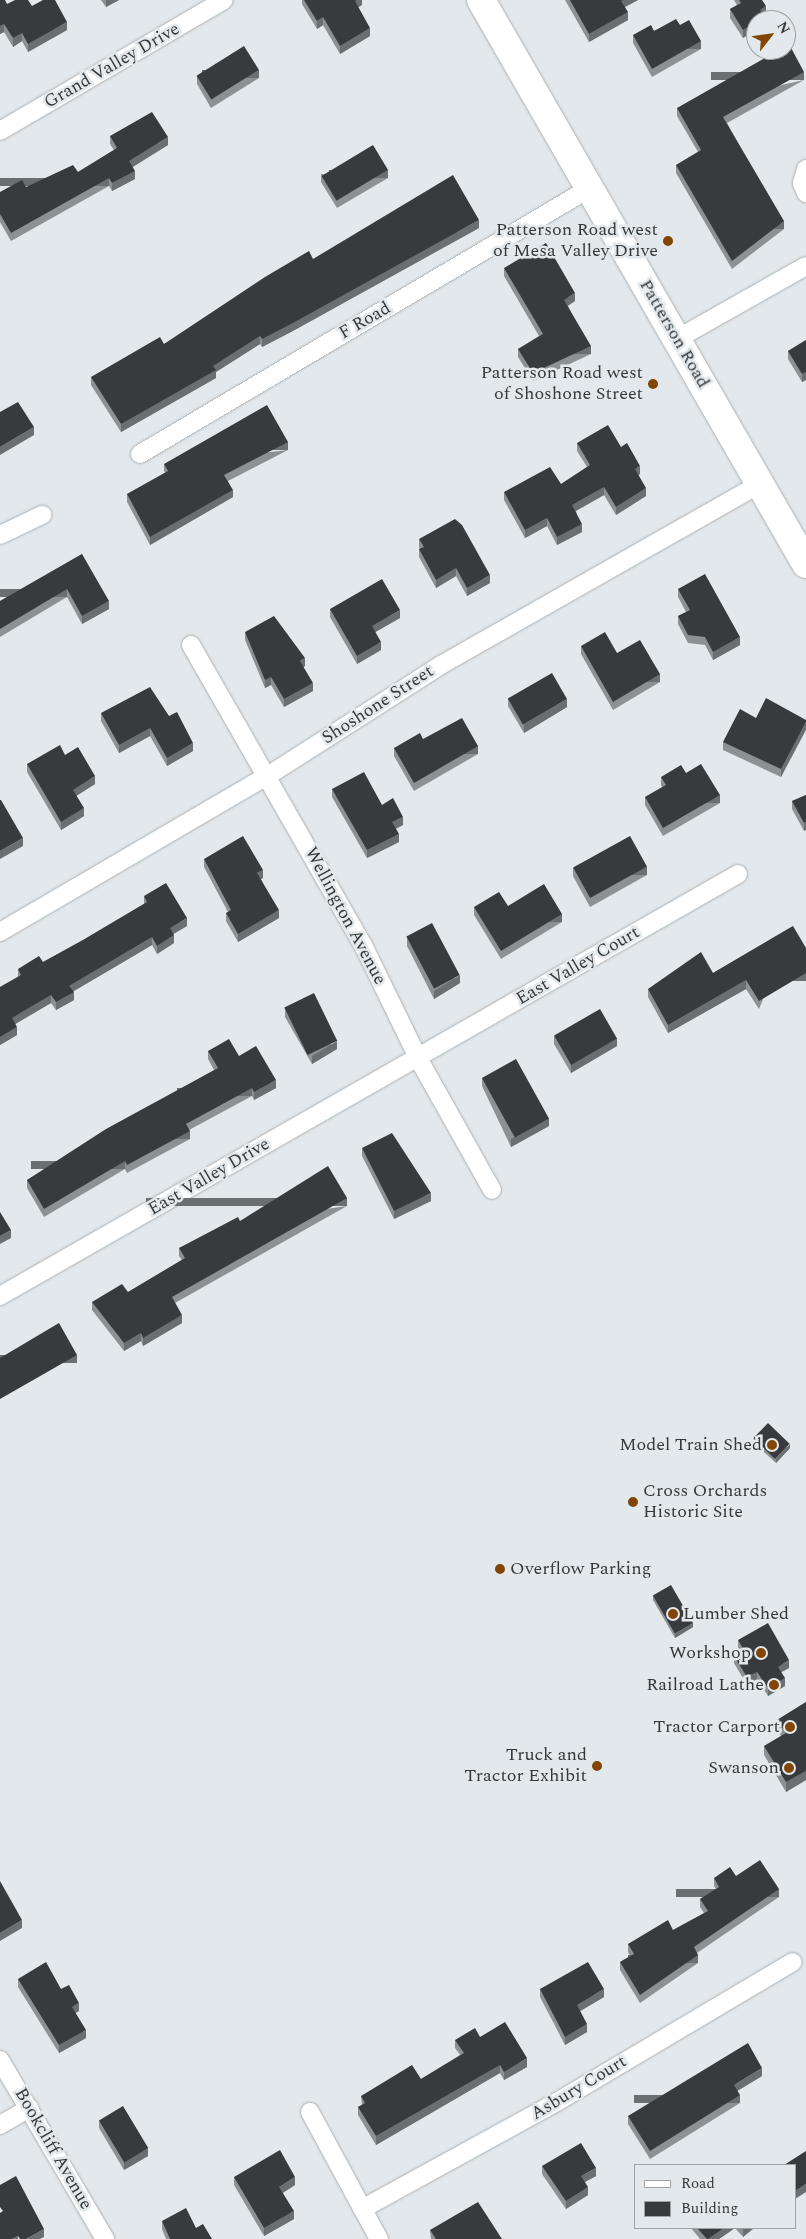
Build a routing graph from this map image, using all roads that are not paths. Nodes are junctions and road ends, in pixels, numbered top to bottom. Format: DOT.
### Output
graph roads {
  1 [pos="224,0"];
  2 [pos="481,0"];
  3 [pos="0,131"];
  4 [pos="806,169"];
  5 [pos="590,188"];
  6 [pos="806,193"];
  7 [pos="806,266"];
  8 [pos="677,339"];
  9 [pos="140,454"];
  10 [pos="760,484"];
  11 [pos="42,515"];
  12 [pos="0,535"];
  13 [pos="806,564"];
  14 [pos="191,645"];
  15 [pos="268,775"];
  16 [pos="738,874"];
  17 [pos="0,932"];
  18 [pos="418,1058"];
  19 [pos="492,1190"];
  20 [pos="0,1296"];
  21 [pos="793,1962"];
  22 [pos="0,2060"];
  23 [pos="29,2108"];
  24 [pos="310,2112"];
  25 [pos="0,2125"];
  26 [pos="362,2210"];
  27 [pos="105,2239"];
  28 [pos="379,2239"];
  1 -- 3 [label="street, Grand Valley Drive"];
  2 -- 5 [label="main road, Patterson Road"];
  4 -- 6 [label="street"];
  5 -- 8 [label="main road, Patterson Road"];
  5 -- 9 [label="street, F Road"];
  7 -- 8 [label="street"];
  8 -- 10 [label="main road, Patterson Road"];
  10 -- 13 [label="main road, Patterson Road"];
  10 -- 15 [label="street, Shoshone Street"];
  11 -- 12 [label="street"];
  14 -- 15 [label="street, Wellington Avenue"];
  15 -- 17 [label="street, Shoshone Street"];
  15 -- 18 [label="street, Wellington Avenue"];
  16 -- 18 [label="street, East Valley Court"];
  18 -- 19 [label="street, Wellington Avenue"];
  18 -- 20 [label="street, East Valley Drive"];
  21 -- 26 [label="street, Asbury Court"];
  22 -- 23 [label="street, Bookcliff Avenue"];
  23 -- 25 [label="street"];
  23 -- 27 [label="street, Bookcliff Avenue"];
  24 -- 26 [label="street"];
  26 -- 28 [label="street"];
}
